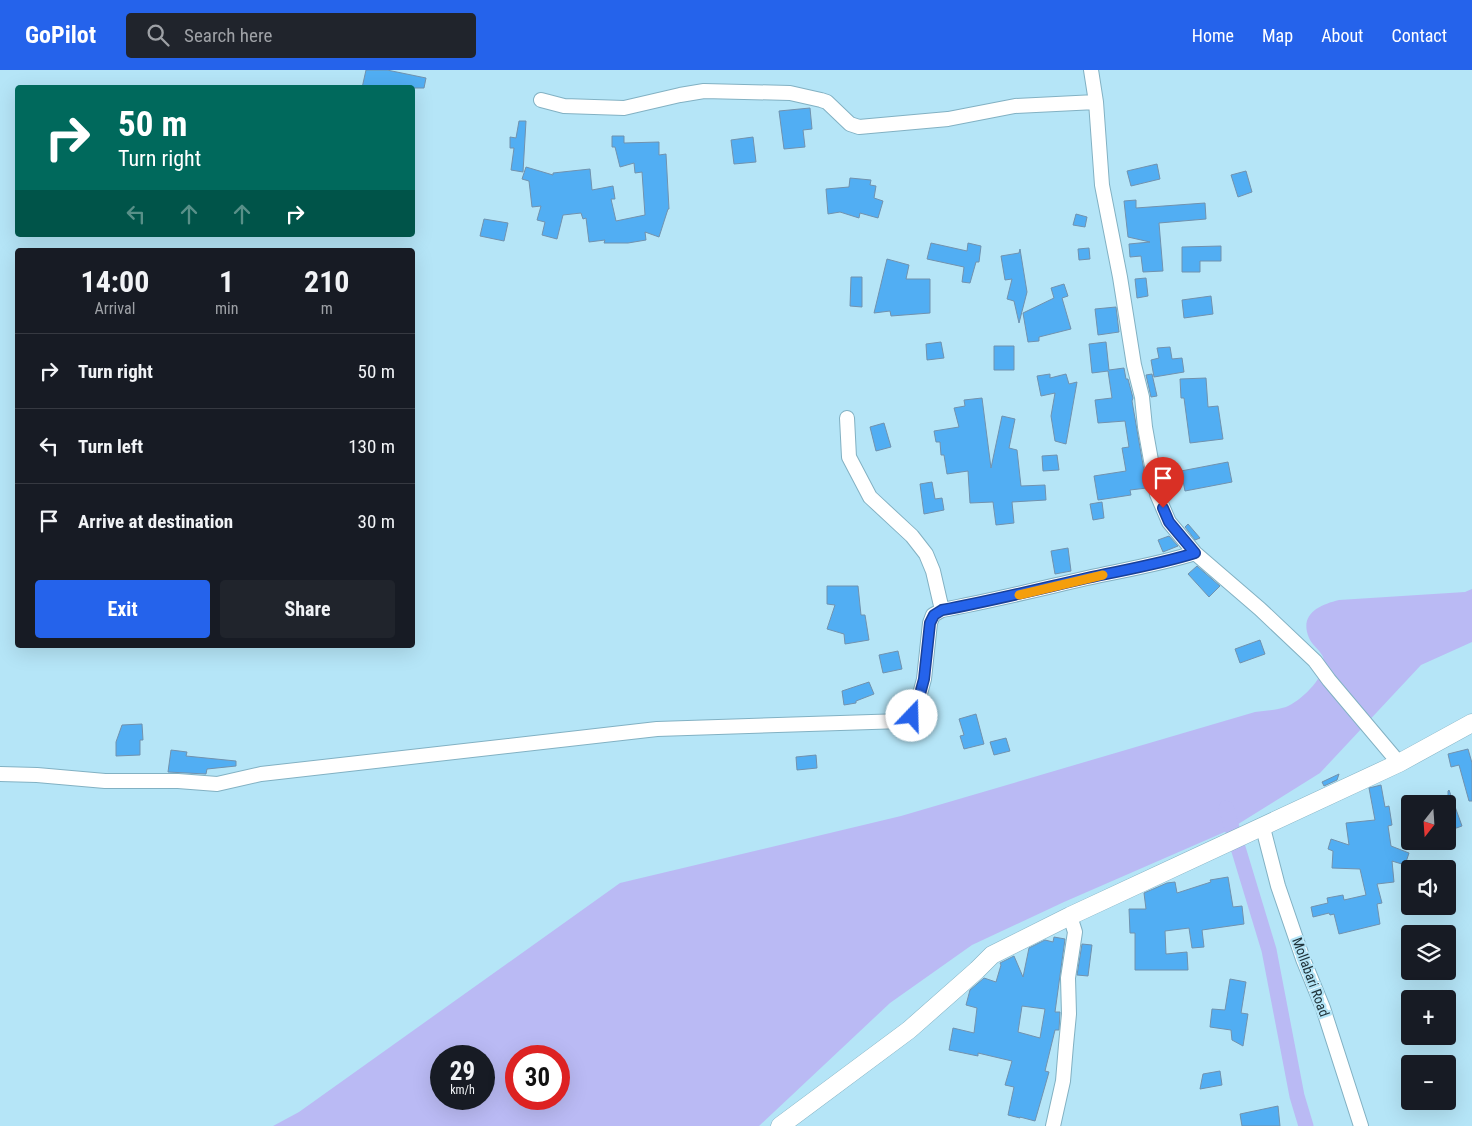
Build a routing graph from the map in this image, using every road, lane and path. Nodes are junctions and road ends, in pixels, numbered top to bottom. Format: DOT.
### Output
graph roads {
  1 [pos="1092,70"];
  2 [pos="541,100"];
  3 [pos="1096,102"];
  4 [pos="847,418"];
  5 [pos="1195,553"];
  6 [pos="942,610"];
  7 [pos="1472,722"];
  8 [pos="1399,763"];
  9 [pos="0,774"];
  10 [pos="1263,828"];
  11 [pos="1070,916"];
  12 [pos="780,1126"];
  13 [pos="1053,1126"];
  14 [pos="1361,1126"];
  1 -- 3 [label="street"];
  2 -- 3 [label="street"];
  3 -- 5 [label="street"];
  4 -- 6 [label="street"];
  5 -- 6 [label="street"];
  5 -- 8 [label="street"];
  6 -- 9 [label="street"];
  7 -- 8 [label="street"];
  8 -- 10 [label="street"];
  10 -- 11 [label="street"];
  10 -- 14 [label="street, Mollabari Road"];
  11 -- 12 [label="street"];
  11 -- 13 [label="street"];
}
